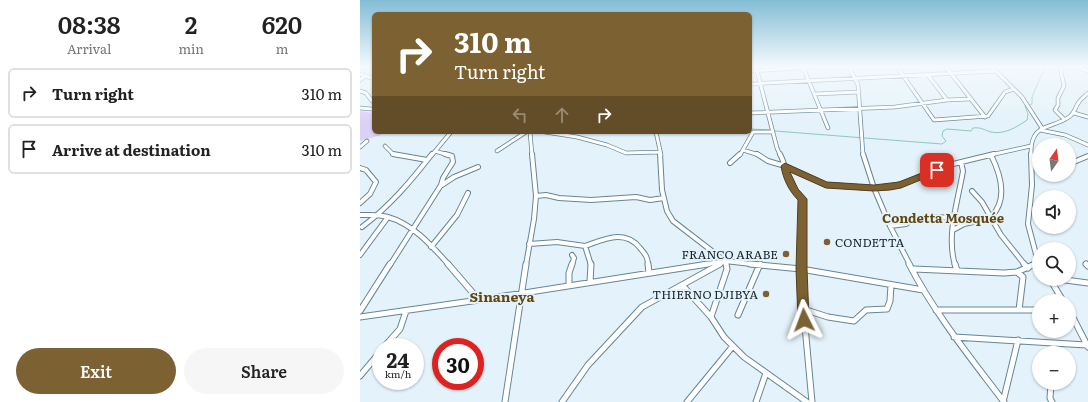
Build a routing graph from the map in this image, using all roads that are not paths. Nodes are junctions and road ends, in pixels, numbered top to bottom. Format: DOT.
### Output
graph roads {
  1 [pos="760,86"];
  2 [pos="811,86"];
  3 [pos="857,86"];
  4 [pos="909,86"];
  5 [pos="936,86"];
  6 [pos="960,86"];
  7 [pos="1011,86"];
  8 [pos="1064,86"];
  9 [pos="1014,89"];
  10 [pos="360,91"];
  11 [pos="859,92"];
  12 [pos="1088,93"];
  13 [pos="814,94"];
  14 [pos="969,99"];
  15 [pos="948,100"];
  16 [pos="372,101"];
  17 [pos="922,103"];
  18 [pos="360,108"];
  19 [pos="860,108"];
  20 [pos="371,109"];
  21 [pos="820,109"];
  22 [pos="767,111"];
  23 [pos="752,113"];
  24 [pos="1074,113"];
  25 [pos="985,117"];
  26 [pos="1088,118"];
  27 [pos="1064,119"];
  28 [pos="828,128"];
  29 [pos="1041,129"];
  30 [pos="772,131"];
  31 [pos="752,133"];
  32 [pos="449,134"];
  33 [pos="523,134"];
  34 [pos="530,134"];
  35 [pos="558,134"];
  36 [pos="656,134"];
  37 [pos="751,134"];
  38 [pos="367,140"];
  39 [pos="1088,145"];
  40 [pos="385,146"];
  41 [pos="1031,146"];
  42 [pos="360,148"];
  43 [pos="435,150"];
  44 [pos="743,150"];
  45 [pos="497,151"];
  46 [pos="660,152"];
  47 [pos="991,155"];
  48 [pos="1088,156"];
  49 [pos="427,160"];
  50 [pos="1076,161"];
  51 [pos="730,162"];
  52 [pos="961,162"];
  53 [pos="1032,163"];
  54 [pos="785,166"];
  55 [pos="478,167"];
  56 [pos="360,168"];
  57 [pos="1032,182"];
  58 [pos="441,185"];
  59 [pos="874,188"];
  60 [pos="972,191"];
  61 [pos="468,193"];
  62 [pos="536,196"];
  63 [pos="664,198"];
  64 [pos="360,203"];
  65 [pos="360,215"];
  66 [pos="378,216"];
  67 [pos="388,217"];
  68 [pos="955,218"];
  69 [pos="992,218"];
  70 [pos="890,226"];
  71 [pos="362,227"];
  72 [pos="953,230"];
  73 [pos="413,231"];
  74 [pos="1033,242"];
  75 [pos="529,244"];
  76 [pos="585,246"];
  77 [pos="431,247"];
  78 [pos="360,255"];
  79 [pos="572,255"];
  80 [pos="725,261"];
  81 [pos="760,264"];
  82 [pos="1032,266"];
  83 [pos="1028,268"];
  84 [pos="801,269"];
  85 [pos="914,269"];
  86 [pos="957,271"];
  87 [pos="1017,272"];
  88 [pos="648,273"];
  89 [pos="1076,281"];
  90 [pos="590,282"];
  91 [pos="1088,283"];
  92 [pos="682,284"];
  93 [pos="569,285"];
  94 [pos="891,286"];
  95 [pos="923,290"];
  96 [pos="522,293"];
  97 [pos="479,300"];
  98 [pos="803,309"];
  99 [pos="936,310"];
  100 [pos="1019,310"];
  101 [pos="1032,310"];
  102 [pos="360,311"];
  103 [pos="406,311"];
  104 [pos="738,315"];
  105 [pos="360,317"];
  106 [pos="711,317"];
  107 [pos="1076,324"];
  108 [pos="954,337"];
  109 [pos="392,338"];
  110 [pos="1018,340"];
  111 [pos="1053,344"];
  112 [pos="733,346"];
  113 [pos="1087,346"];
  114 [pos="372,362"];
  115 [pos="766,373"];
  116 [pos="360,376"];
  117 [pos="1051,390"];
  118 [pos="505,402"];
  119 [pos="562,402"];
  120 [pos="687,402"];
  121 [pos="756,402"];
  122 [pos="806,402"];
  123 [pos="812,402"];
  124 [pos="1003,402"];
  125 [pos="1052,402"];
  1 -- 22 [label="street"];
  2 -- 13 [label="street"];
  3 -- 11 [label="street"];
  4 -- 17 [label="street"];
  5 -- 15 [label="street"];
  6 -- 14 [label="street"];
  7 -- 9 [label="street"];
  8 -- 27 [label="street"];
  9 -- 25 [label="street"];
  9 -- 29 [label="street"];
  10 -- 16 [label="street"];
  11 -- 13 [label="street"];
  11 -- 19 [label="street"];
  12 -- 24 [label="street"];
  13 -- 21 [label="street"];
  14 -- 15 [label="street"];
  14 -- 25 [label="street"];
  15 -- 17 [label="street"];
  17 -- 19 [label="street"];
  17 -- 25 [label="street"];
  18 -- 20 [label="street"];
  19 -- 21 [label="street"];
  19 -- 59 [label="street"];
  21 -- 22 [label="street"];
  21 -- 28 [label="street"];
  22 -- 23 [label="street"];
  22 -- 30 [label="street"];
  24 -- 26 [label="street"];
  24 -- 27 [label="street"];
  27 -- 29 [label="street"];
  29 -- 39 [label="street"];
  29 -- 41 [label="street"];
  30 -- 31 [label="street"];
  30 -- 54 [label="street"];
  32 -- 43 [label="street"];
  33 -- 45 [label="street"];
  34 -- 62 [label="street"];
  35 -- 46 [label="street"];
  36 -- 46 [label="street"];
  37 -- 44 [label="street"];
  38 -- 42 [label="street"];
  40 -- 49 [label="street"];
  41 -- 47 [label="street"];
  41 -- 53 [label="street"];
  43 -- 49 [label="street"];
  43 -- 58 [label="street"];
  44 -- 51 [label="street"];
  44 -- 54 [label="street"];
  46 -- 63 [label="street"];
  47 -- 52 [label="street"];
  47 -- 69 [label="street"];
  48 -- 50 [label="street"];
  49 -- 66 [label="street"];
  52 -- 59 [label="street"];
  52 -- 68 [label="street"];
  54 -- 59 [label="street"];
  54 -- 84 [label="street"];
  55 -- 58 [label="street"];
  56 -- 64 [label="street"];
  57 -- 74 [label="street"];
  58 -- 73 [label="street"];
  59 -- 70 [label="street"];
  60 -- 69 [label="street"];
  61 -- 77 [label="street"];
  62 -- 63 [label="street"];
  62 -- 75 [label="street"];
  63 -- 80 [label="street"];
  65 -- 66 [label="street"];
  66 -- 67 [label="street"];
  66 -- 71 [label="street"];
  67 -- 73 [label="street"];
  67 -- 78 [label="street"];
  68 -- 70 [label="street"];
  68 -- 72 [label="street"];
  69 -- 72 [label="street"];
  69 -- 83 [label="street"];
  70 -- 85 [label="street"];
  72 -- 86 [label="street"];
  73 -- 77 [label="street"];
  73 -- 102 [label="street"];
  75 -- 76 [label="street"];
  75 -- 96 [label="street"];
  76 -- 88 [label="street"];
  76 -- 90 [label="street"];
  77 -- 97 [label="street"];
  79 -- 93 [label="street"];
  80 -- 81 [label="street"];
  80 -- 88 [label="street"];
  80 -- 92 [label="street"];
  80 -- 106 [label="street"];
  81 -- 84 [label="street"];
  81 -- 104 [label="street"];
  82 -- 83 [label="street"];
  83 -- 87 [label="street"];
  84 -- 94 [label="street"];
  84 -- 98 [label="street"];
  85 -- 86 [label="street"];
  85 -- 95 [label="street"];
  86 -- 87 [label="street"];
  87 -- 100 [label="street"];
  88 -- 90 [label="street"];
  89 -- 91 [label="street"];
  90 -- 93 [label="street"];
  92 -- 106 [label="street"];
  92 -- 119 [label="street"];
  93 -- 96 [label="street"];
  94 -- 95 [label="street"];
  94 -- 98 [label="street"];
  95 -- 99 [label="street"];
  96 -- 97 [label="street"];
  96 -- 118 [label="street"];
  97 -- 103 [label="street"];
  98 -- 123 [label="street"];
  99 -- 100 [label="street"];
  99 -- 108 [label="street"];
  100 -- 101 [label="street"];
  103 -- 105 [label="street"];
  103 -- 109 [label="street"];
  106 -- 112 [label="street"];
  107 -- 113 [label="street"];
  108 -- 110 [label="street"];
  108 -- 124 [label="street"];
  110 -- 111 [label="street"];
  110 -- 124 [label="street"];
  111 -- 113 [label="street"];
  112 -- 115 [label="street"];
  112 -- 120 [label="street"];
  114 -- 116 [label="street"];
  115 -- 121 [label="street"];
  115 -- 122 [label="street"];
  117 -- 125 [label="street"];
}
